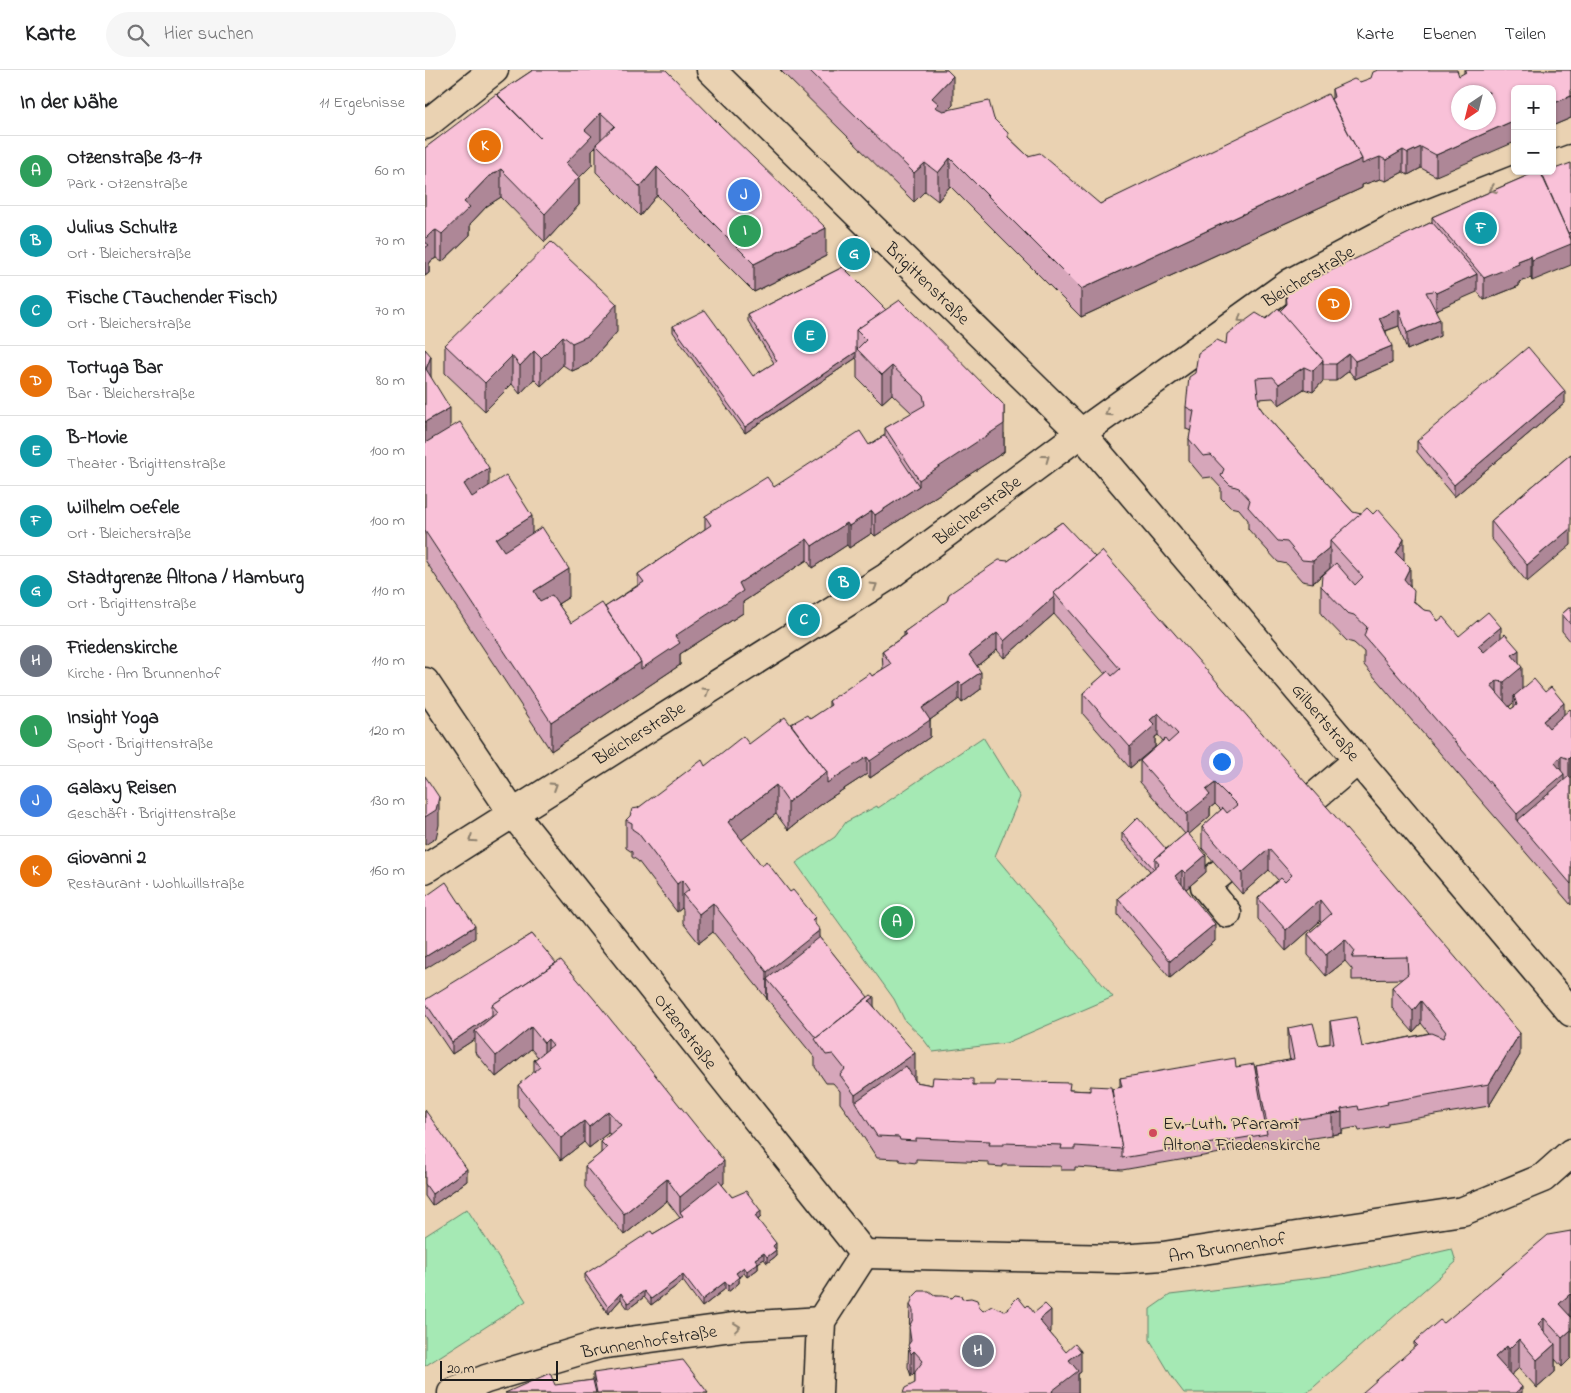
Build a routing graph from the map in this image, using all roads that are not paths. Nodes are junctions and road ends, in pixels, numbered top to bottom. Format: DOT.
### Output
graph roads {
  1 [pos="494,70"];
  2 [pos="711,70"];
  3 [pos="425,125"];
  4 [pos="1571,158"];
  5 [pos="1556,164"];
  6 [pos="1528,175"];
  7 [pos="1081,433"];
  8 [pos="425,682"];
  9 [pos="1358,760"];
  10 [pos="1305,804"];
  11 [pos="512,812"];
  12 [pos="425,869"];
  13 [pos="1222,872"];
  14 [pos="1227,913"];
  15 [pos="1571,1012"];
  16 [pos="1571,1152"];
  17 [pos="864,1254"];
  18 [pos="821,1320"];
  19 [pos="452,1393"];
  20 [pos="818,1393"];
  1 -- 3 [label="street"];
  2 -- 7 [label="street, Brigittenstraße"];
  4 -- 5 [label="street"];
  6 -- 7 [label="street, Bleicherstraße, one-way"];
  7 -- 9 [label="street, Gilbertstraße"];
  11 -- 7 [label="street, Bleicherstraße, one-way"];
  8 -- 11 [label="street, Otzenstraße"];
  9 -- 10 [label="street"];
  9 -- 15 [label="street, Gilbertstraße"];
  11 -- 12 [label="street, Bleicherstraße, one-way"];
  11 -- 17 [label="street, Otzenstraße"];
  13 -- 14 [label="street"];
  16 -- 17 [label="street, Am Brunnenhof"];
  17 -- 18 [label="street"];
  19 -- 18 [label="street, Brunnenhofstraße, one-way"];
  18 -- 20 [label="street"];
}
